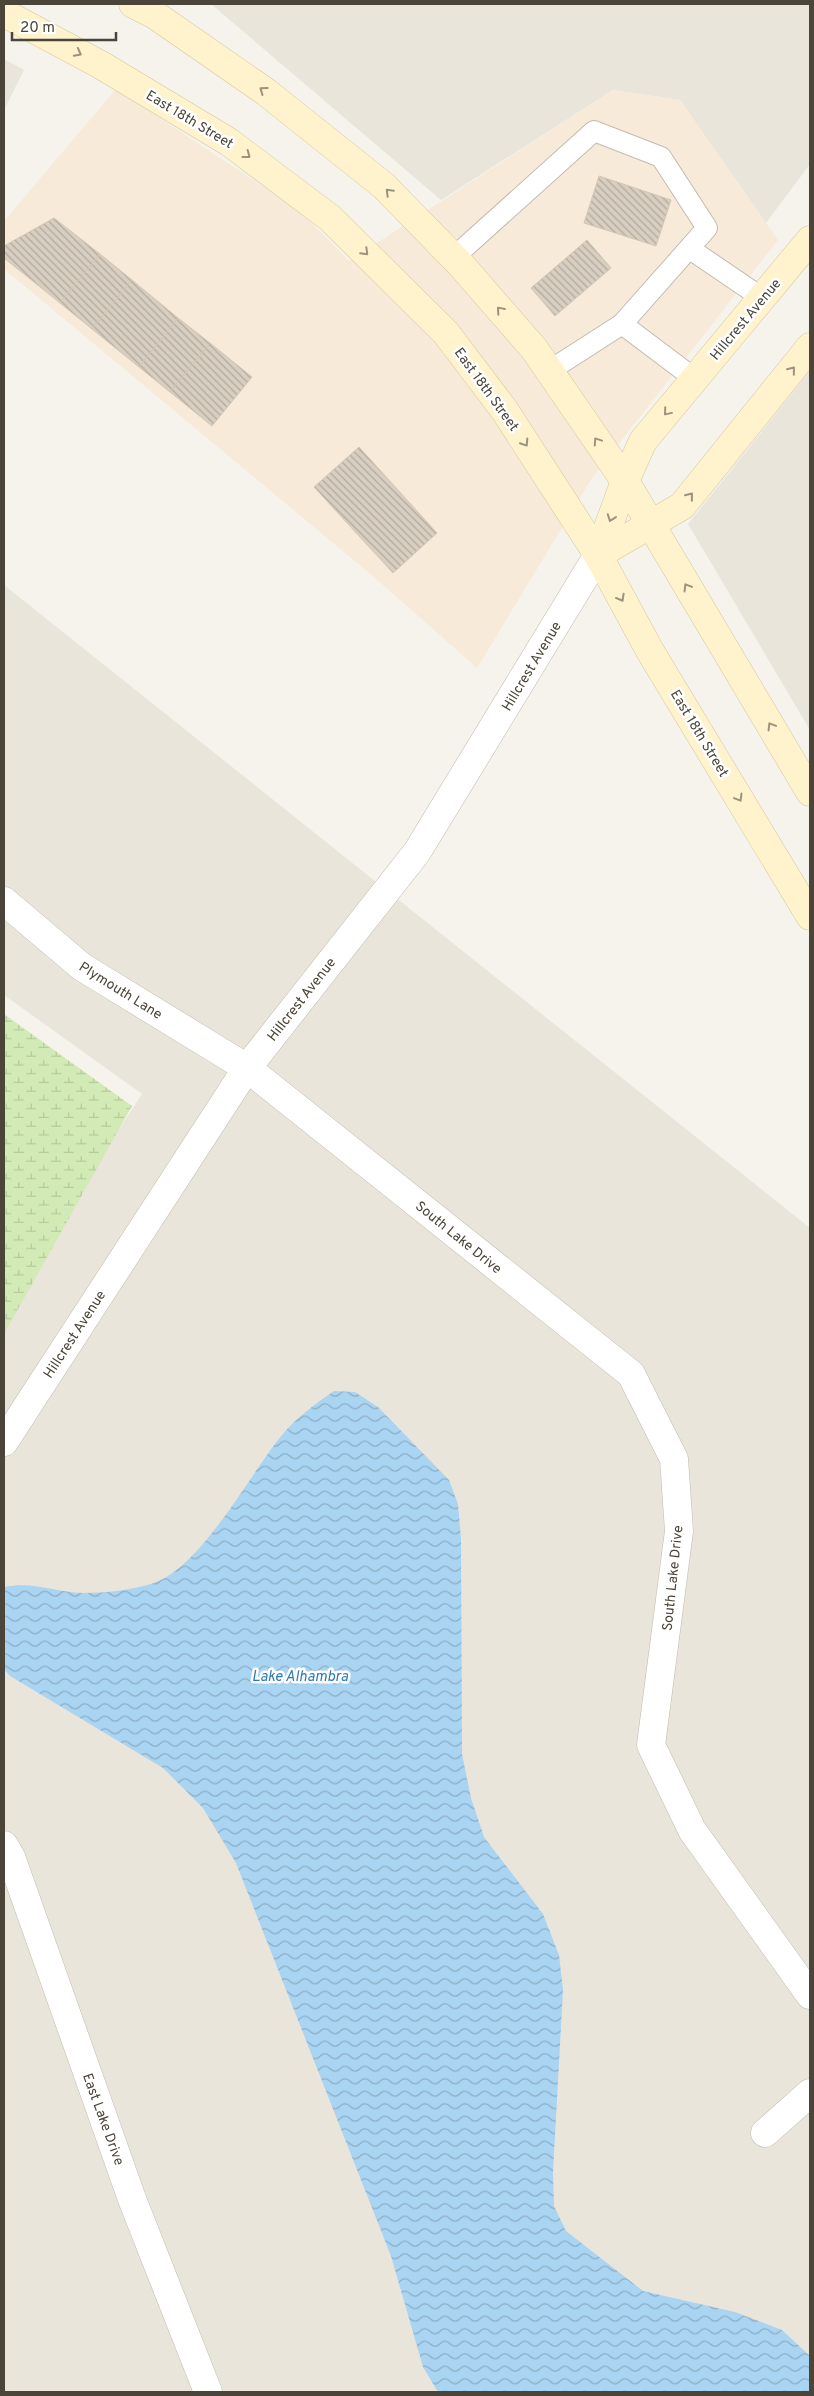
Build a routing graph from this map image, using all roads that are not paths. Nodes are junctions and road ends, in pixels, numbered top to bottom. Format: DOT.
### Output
graph roads {
  1 [pos="133,4"];
  2 [pos="4,13"];
  3 [pos="810,240"];
  4 [pos="690,249"];
  5 [pos="453,258"];
  6 [pos="762,298"];
  7 [pos="622,324"];
  8 [pos="810,347"];
  9 [pos="549,371"];
  10 [pos="695,379"];
  11 [pos="624,481"];
  12 [pos="651,525"];
  13 [pos="598,555"];
  14 [pos="810,792"];
  15 [pos="4,901"];
  16 [pos="810,916"];
  17 [pos="247,1068"];
  18 [pos="4,1442"];
  19 [pos="4,1845"];
  20 [pos="810,1995"];
  21 [pos="810,2093"];
  22 [pos="765,2133"];
  23 [pos="208,2392"];
  5 -- 1 [label="main road, one-way"];
  2 -- 13 [label="main road, East 18th Street, one-way"];
  3 -- 6 [label="main road, Hillcrest Avenue"];
  4 -- 5 [label="lane"];
  4 -- 6 [label="lane"];
  4 -- 7 [label="lane"];
  9 -- 5 [label="main road, one-way"];
  6 -- 10 [label="main road, Hillcrest Avenue"];
  7 -- 9 [label="lane"];
  7 -- 10 [label="lane"];
  12 -- 8 [label="main road, Hillcrest Avenue, one-way"];
  11 -- 9 [label="main road, one-way"];
  10 -- 11 [label="main road, Hillcrest Avenue, one-way"];
  11 -- 12 [label="main road"];
  11 -- 13 [label="main road, Hillcrest Avenue, one-way"];
  12 -- 13 [label="main road, Hillcrest Avenue"];
  14 -- 12 [label="main road, one-way"];
  13 -- 16 [label="main road, East 18th Street, one-way"];
  13 -- 17 [label="street, Hillcrest Avenue"];
  15 -- 17 [label="street, Plymouth Lane"];
  17 -- 18 [label="street, Hillcrest Avenue"];
  17 -- 20 [label="street, South Lake Drive"];
  19 -- 23 [label="street, East Lake Drive"];
  21 -- 22 [label="street"];
}
